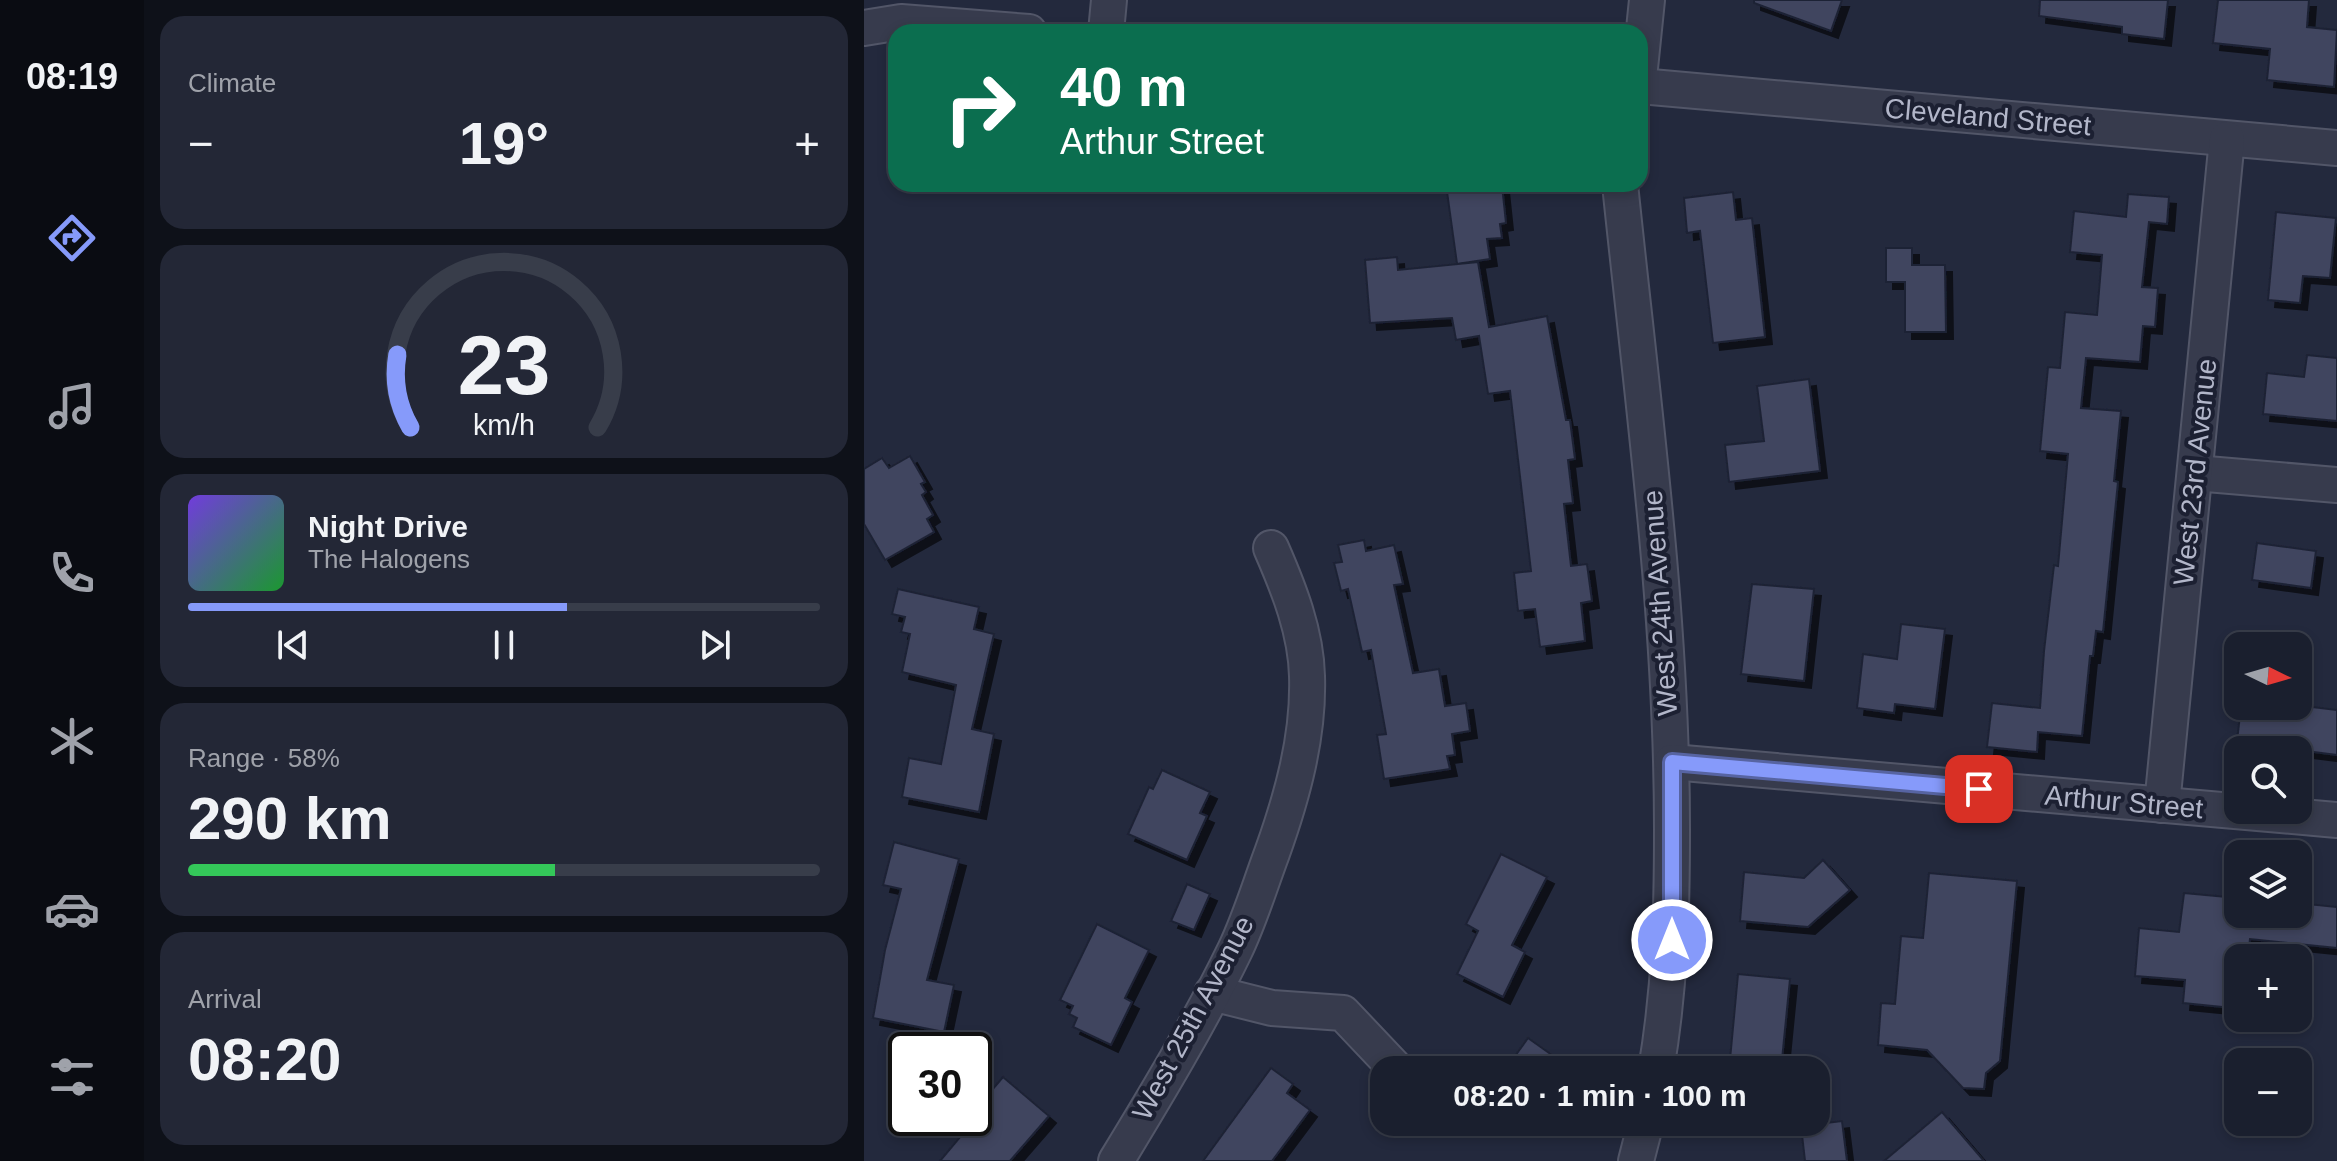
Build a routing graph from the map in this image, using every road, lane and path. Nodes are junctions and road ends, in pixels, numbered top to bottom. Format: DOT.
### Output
graph roads {
  1 [pos="1109,0"];
  2 [pos="1647,0"];
  3 [pos="888,24"];
  4 [pos="889,24"];
  5 [pos="927,24"];
  6 [pos="1107,24"];
  7 [pos="1645,24"];
  8 [pos="864,28"];
  9 [pos="1648,87"];
  10 [pos="2227,139"];
  11 [pos="2337,148"];
  12 [pos="1621,192"];
  13 [pos="2195,473"];
  14 [pos="2337,485"];
  15 [pos="1271,548"];
  16 [pos="1672,762"];
  17 [pos="2162,805"];
  18 [pos="2337,820"];
  19 [pos="1212,993"];
  20 [pos="1384,1056"];
  21 [pos="1658,1056"];
  22 [pos="1642,1136"];
  23 [pos="1116,1161"];
  24 [pos="1636,1161"];
  1 -- 6 [label="street"];
  2 -- 7 [label="street"];
  3 -- 8 [label="street"];
  4 -- 5 [label="street"];
  9 -- 10 [label="street, Cleveland Street"];
  10 -- 11 [label="street, Cleveland Street"];
  10 -- 13 [label="street, West 23rd Avenue"];
  12 -- 16 [label="street, West 24th Avenue"];
  13 -- 14 [label="street"];
  13 -- 17 [label="street, West 23rd Avenue"];
  15 -- 19 [label="street, West 25th Avenue"];
  16 -- 17 [label="street, Arthur Street"];
  16 -- 21 [label="street, West 24th Avenue"];
  17 -- 18 [label="street, Arthur Street"];
  19 -- 20 [label="street"];
  19 -- 23 [label="street, West 25th Avenue"];
  22 -- 24 [label="street"];
}
